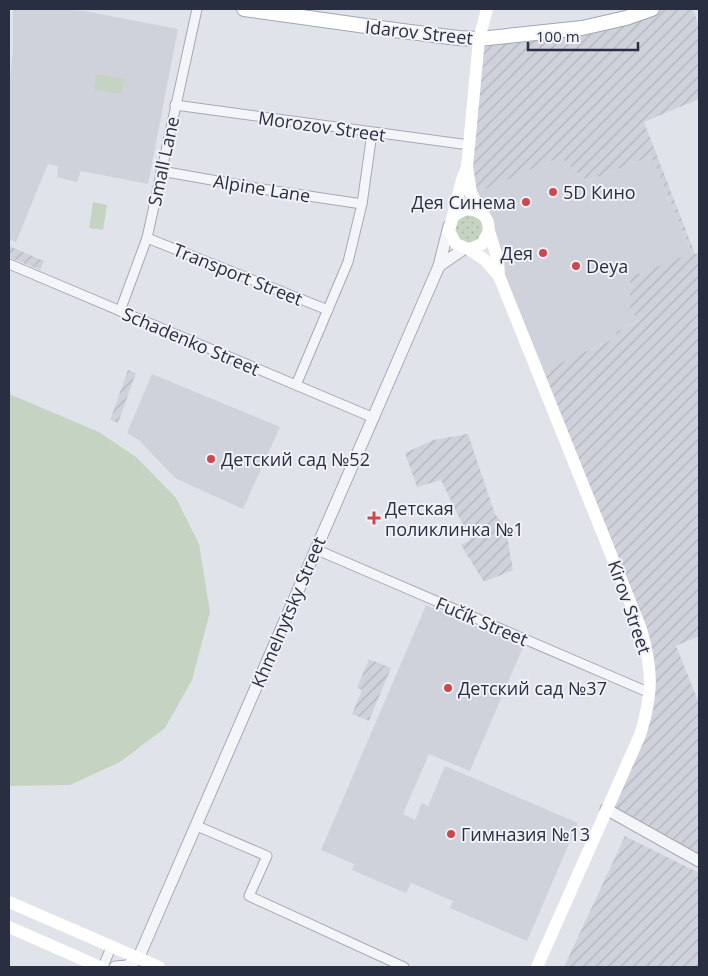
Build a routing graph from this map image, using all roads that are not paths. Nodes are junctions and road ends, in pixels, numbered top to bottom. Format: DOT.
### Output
graph roads {
  1 [pos="197,9"];
  2 [pos="244,9"];
  3 [pos="310,9"];
  4 [pos="487,9"];
  5 [pos="628,9"];
  6 [pos="652,9"];
  7 [pos="480,34"];
  8 [pos="175,105"];
  9 [pos="372,133"];
  10 [pos="468,145"];
  11 [pos="466,167"];
  12 [pos="161,171"];
  13 [pos="362,204"];
  14 [pos="482,214"];
  15 [pos="451,222"];
  16 [pos="489,231"];
  17 [pos="147,238"];
  18 [pos="467,249"];
  19 [pos="9,264"];
  20 [pos="439,266"];
  21 [pos="499,276"];
  22 [pos="328,310"];
  23 [pos="120,311"];
  24 [pos="296,385"];
  25 [pos="374,418"];
  26 [pos="315,549"];
  27 [pos="650,694"];
  28 [pos="606,809"];
  29 [pos="197,826"];
  30 [pos="699,861"];
  31 [pos="9,902"];
  32 [pos="9,927"];
  33 [pos="111,947"];
  34 [pos="138,959"];
  35 [pos="101,967"];
  36 [pos="115,967"];
  37 [pos="127,967"];
  38 [pos="158,967"];
  39 [pos="404,967"];
  40 [pos="537,967"];
  1 -- 8 [label="street, Small Lane"];
  2 -- 7 [label="main road, Idarov Street"];
  3 -- 7 [label="main road, Idarov Street"];
  4 -- 7 [label="main road"];
  5 -- 7 [label="main road, Idarov Street"];
  6 -- 7 [label="main road, Idarov Street"];
  7 -- 10 [label="main road"];
  8 -- 9 [label="street, Morozov Street"];
  8 -- 12 [label="street, Small Lane"];
  9 -- 10 [label="street, Morozov Street"];
  9 -- 13 [label="street"];
  10 -- 11 [label="main road"];
  11 -- 14 [label="main road"];
  11 -- 15 [label="main road"];
  12 -- 13 [label="street, Alpine Lane"];
  12 -- 17 [label="street, Small Lane"];
  13 -- 22 [label="street"];
  14 -- 15 [label="main road"];
  14 -- 16 [label="main road"];
  15 -- 18 [label="main road"];
  15 -- 20 [label="street, Khmelnytsky Street"];
  16 -- 18 [label="main road"];
  16 -- 21 [label="main road"];
  17 -- 22 [label="street, Transport Street"];
  17 -- 23 [label="street, Small Lane"];
  18 -- 20 [label="street"];
  18 -- 21 [label="main road"];
  19 -- 23 [label="street, Schadenko Street"];
  20 -- 25 [label="street, Khmelnytsky Street"];
  21 -- 27 [label="main road, Kirov Street"];
  22 -- 24 [label="street"];
  23 -- 24 [label="street, Schadenko Street"];
  24 -- 25 [label="street, Schadenko Street"];
  25 -- 26 [label="street, Khmelnytsky Street"];
  26 -- 27 [label="street, Fučík Street"];
  26 -- 29 [label="street, Khmelnytsky Street"];
  27 -- 28 [label="main road, Kirov Street"];
  28 -- 30 [label="street"];
  28 -- 40 [label="main road, Kirov Street"];
  29 -- 34 [label="street, Khmelnytsky Street"];
  29 -- 39 [label="street"];
  31 -- 33 [label="main road"];
  32 -- 35 [label="main road"];
  33 -- 34 [label="main road"];
  33 -- 35 [label="street"];
  34 -- 37 [label="street"];
  34 -- 38 [label="main road"];
  36 -- 37 [label="street"];
}
